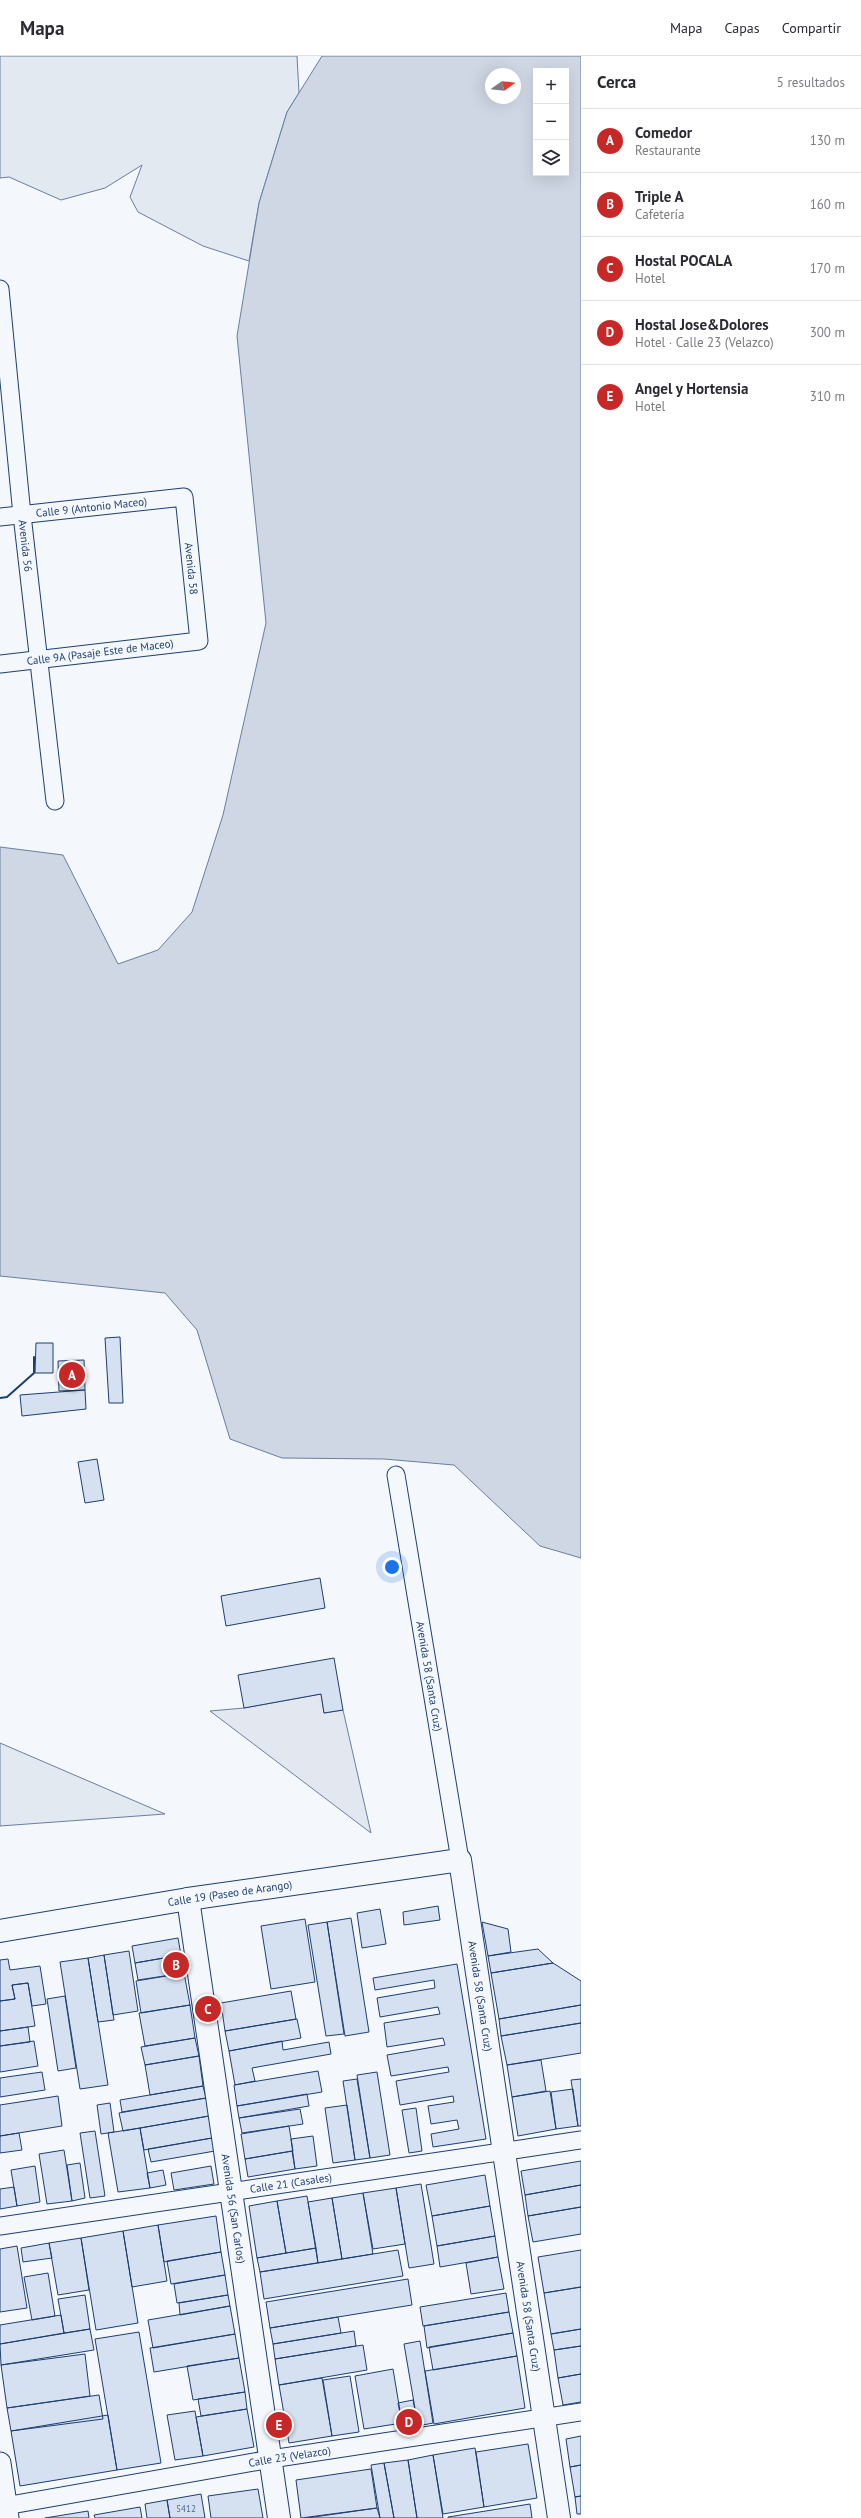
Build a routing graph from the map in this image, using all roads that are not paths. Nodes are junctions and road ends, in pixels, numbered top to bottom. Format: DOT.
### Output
graph roads {
  1 [pos="0,290"];
  2 [pos="184,496"];
  3 [pos="22,515"];
  4 [pos="0,517"];
  5 [pos="199,641"];
  6 [pos="39,660"];
  7 [pos="0,664"];
  8 [pos="55,801"];
  9 [pos="396,1475"];
  10 [pos="460,1860"];
  11 [pos="188,1900"];
  12 [pos="0,1931"];
  13 [pos="581,2140"];
  14 [pos="506,2151"];
  15 [pos="230,2192"];
  16 [pos="0,2226"];
  17 [pos="581,2412"];
  18 [pos="544,2418"];
  19 [pos="271,2459"];
  20 [pos="0,2463"];
  21 [pos="5,2510"];
  22 [pos="279,2518"];
  23 [pos="559,2518"];
  1 -- 3 [label="street, Avenida 56"];
  2 -- 3 [label="street, Calle 9 (Antonio Maceo)"];
  2 -- 5 [label="street, Avenida 58"];
  3 -- 4 [label="street, Calle 9 (Antonio Maceo)"];
  3 -- 6 [label="street, Avenida 56"];
  5 -- 6 [label="street, Calle 9A (Pasaje Este de Maceo)"];
  6 -- 7 [label="street, Calle 9A (Pasaje Este de Maceo)"];
  6 -- 8 [label="street, Avenida 56"];
  9 -- 10 [label="street, Avenida 58 (Santa Cruz)"];
  10 -- 11 [label="main road, Calle 19 (Paseo de Arango)"];
  10 -- 14 [label="main road, Avenida 58 (Santa Cruz)"];
  11 -- 12 [label="main road, Calle 19 (Paseo de Arango)"];
  11 -- 15 [label="main road, Avenida 56 (San Carlos)"];
  13 -- 14 [label="street, Calle 21 (Casales)"];
  14 -- 15 [label="street, Calle 21 (Casales)"];
  14 -- 18 [label="main road, Avenida 58 (Santa Cruz)"];
  15 -- 16 [label="street, Calle 21 (Casales)"];
  15 -- 19 [label="main road, Avenida 56 (San Carlos)"];
  17 -- 18 [label="street, Calle 23 (Velazco)"];
  18 -- 19 [label="street, Calle 23 (Velazco)"];
  18 -- 23 [label="main road, Avenida 58 (Santa Cruz)"];
  19 -- 21 [label="street, Calle 23 (Velazco)"];
  19 -- 22 [label="main road, Avenida 56 (San Carlos)"];
  20 -- 21 [label="street"];
}
